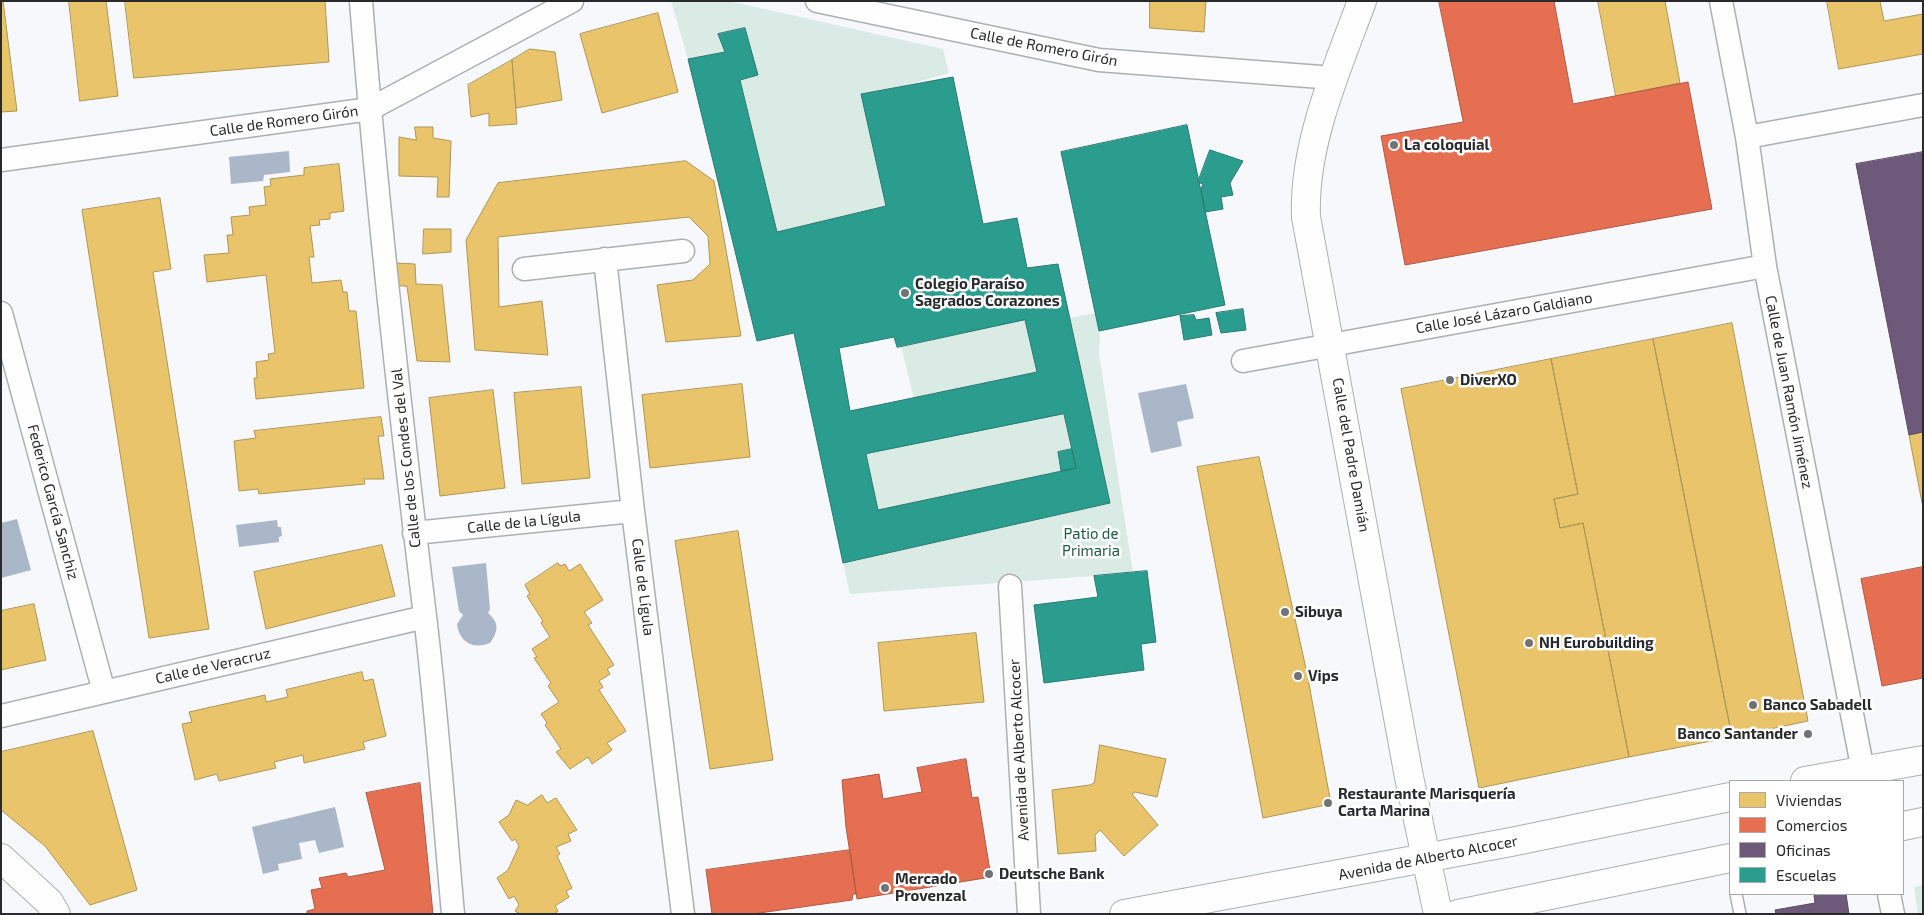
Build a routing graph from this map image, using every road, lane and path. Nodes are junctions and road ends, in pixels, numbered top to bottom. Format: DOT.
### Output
graph roads {
  1 [pos="362,1"];
  2 [pos="572,1"];
  3 [pos="817,1"];
  4 [pos="1362,1"];
  5 [pos="1721,1"];
  6 [pos="1334,78"];
  7 [pos="1923,105"];
  8 [pos="370,108"];
  9 [pos="1747,137"];
  10 [pos="1,160"];
  11 [pos="682,251"];
  12 [pos="605,260"];
  13 [pos="1765,266"];
  14 [pos="524,269"];
  15 [pos="2,319"];
  16 [pos="1330,344"];
  17 [pos="1243,361"];
  18 [pos="633,511"];
  19 [pos="414,533"];
  20 [pos="1010,586"];
  21 [pos="425,617"];
  22 [pos="104,692"];
  23 [pos="1,716"];
  24 [pos="1923,760"];
  25 [pos="1864,776"];
  26 [pos="1817,780"];
  27 [pos="1729,797"];
  28 [pos="1923,822"];
  29 [pos="1904,826"];
  30 [pos="1426,857"];
  31 [pos="1,858"];
  32 [pos="1729,860"];
  33 [pos="1736,895"];
  34 [pos="1889,895"];
  35 [pos="56,914"];
  36 [pos="454,914"];
  37 [pos="683,914"];
  38 [pos="1029,914"];
  39 [pos="1124,914"];
  40 [pos="1438,914"];
  41 [pos="1458,914"];
  42 [pos="1740,914"];
  43 [pos="1893,914"];
  1 -- 8 [label="street, Calle de los Condes del Val"];
  2 -- 8 [label="street, Calle de Romero Girón"];
  3 -- 6 [label="street, Calle de Romero Girón"];
  4 -- 6 [label="main road, Calle del Padre Damián"];
  5 -- 9 [label="street, Calle de Juan Ramón Jiménez"];
  6 -- 16 [label="main road, Calle del Padre Damián"];
  7 -- 9 [label="street"];
  8 -- 10 [label="street, Calle de Romero Girón"];
  8 -- 19 [label="street, Calle de los Condes del Val"];
  9 -- 13 [label="street, Calle de Juan Ramón Jiménez"];
  11 -- 12 [label="street"];
  12 -- 14 [label="street"];
  12 -- 18 [label="street, Calle de Lígula"];
  13 -- 16 [label="street, Calle José Lázaro Galdiano"];
  13 -- 25 [label="street, Calle de Juan Ramón Jiménez"];
  15 -- 22 [label="street, Federico García Sanchiz"];
  16 -- 17 [label="street, Calle José Lázaro Galdiano"];
  16 -- 30 [label="main road, Calle del Padre Damián"];
  18 -- 19 [label="street, Calle de la Lígula"];
  18 -- 37 [label="street, Calle de Lígula"];
  19 -- 21 [label="street, Calle de los Condes del Val"];
  20 -- 38 [label="street, Avenida de Alberto Alcocer"];
  21 -- 22 [label="street, Calle de Veracruz"];
  21 -- 36 [label="street, Calle de los Condes del Val"];
  22 -- 23 [label="street, Calle de Veracruz"];
  24 -- 25 [label="main road"];
  25 -- 26 [label="main road"];
  27 -- 30 [label="main road, Avenida de Alberto Alcocer"];
  28 -- 29 [label="main road"];
  30 -- 39 [label="main road, Avenida de Alberto Alcocer"];
  30 -- 40 [label="main road, Calle del Padre Damián"];
  31 -- 35 [label="main road"];
  32 -- 41 [label="main road"];
  33 -- 42 [label="lane"];
  34 -- 43 [label="street"];
}
